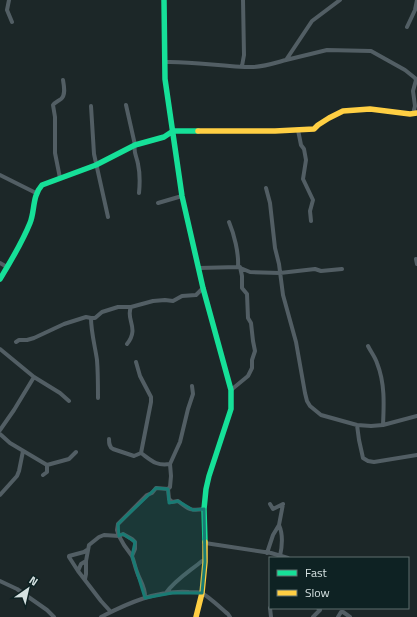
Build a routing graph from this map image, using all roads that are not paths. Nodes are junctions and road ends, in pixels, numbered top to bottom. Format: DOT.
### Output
graph roads {
  1 [pos="9,0"];
  2 [pos="164,0"];
  3 [pos="243,0"];
  4 [pos="340,0"];
  5 [pos="417,0"];
  6 [pos="12,22"];
  7 [pos="407,27"];
  8 [pos="286,60"];
  9 [pos="165,62"];
  10 [pos="242,66"];
  11 [pos="63,80"];
  12 [pos="126,105"];
  13 [pos="91,106"];
  14 [pos="415,113"];
  15 [pos="173,130"];
  16 [pos="298,130"];
  17 [pos="164,137"];
  18 [pos="174,139"];
  19 [pos="135,145"];
  20 [pos="96,165"];
  21 [pos="0,176"];
  22 [pos="60,178"];
  23 [pos="266,188"];
  24 [pos="36,193"];
  25 [pos="138,193"];
  26 [pos="182,196"];
  27 [pos="158,203"];
  28 [pos="108,217"];
  29 [pos="311,221"];
  30 [pos="229,222"];
  31 [pos="416,259"];
  32 [pos="0,263"];
  33 [pos="417,264"];
  34 [pos="7,267"];
  35 [pos="239,267"];
  36 [pos="199,268"];
  37 [pos="342,269"];
  38 [pos="280,274"];
  39 [pos="0,279"];
  40 [pos="203,288"];
  41 [pos="131,307"];
  42 [pos="91,318"];
  43 [pos="16,342"];
  44 [pos="127,344"];
  45 [pos="368,346"];
  46 [pos="0,349"];
  47 [pos="136,362"];
  48 [pos="34,376"];
  49 [pos="192,386"];
  50 [pos="231,390"];
  51 [pos="98,398"];
  52 [pos="69,401"];
  53 [pos="417,416"];
  54 [pos="357,425"];
  55 [pos="383,425"];
  56 [pos="0,430"];
  57 [pos="0,434"];
  58 [pos="109,439"];
  59 [pos="23,451"];
  60 [pos="76,452"];
  61 [pos="141,453"];
  62 [pos="417,455"];
  63 [pos="170,464"];
  64 [pos="47,465"];
  65 [pos="43,475"];
  66 [pos="168,489"];
  67 [pos="0,495"];
  68 [pos="270,504"];
  69 [pos="204,508"];
  70 [pos="279,525"];
  71 [pos="119,536"];
  72 [pos="205,544"];
  73 [pos="88,549"];
  74 [pos="267,553"];
  75 [pos="132,556"];
  76 [pos="280,557"];
  77 [pos="86,561"];
  78 [pos="205,562"];
  79 [pos="78,571"];
  80 [pos="85,579"];
  81 [pos="0,581"];
  82 [pos="166,593"];
  83 [pos="202,593"];
  84 [pos="145,598"];
  85 [pos="319,609"];
  86 [pos="111,612"];
  87 [pos="54,617"];
  88 [pos="101,617"];
  89 [pos="196,617"];
  90 [pos="230,617"];
  91 [pos="313,617"];
  92 [pos="338,617"];
  93 [pos="350,617"];
  1 -- 6 [label="street"];
  2 -- 9 [label="main road"];
  3 -- 10 [label="street"];
  4 -- 8 [label="street"];
  5 -- 7 [label="street"];
  8 -- 10 [label="street"];
  8 -- 14 [label="street"];
  9 -- 10 [label="street"];
  9 -- 15 [label="main road"];
  11 -- 22 [label="street"];
  12 -- 19 [label="street"];
  13 -- 20 [label="street"];
  14 -- 16 [label="main road"];
  15 -- 16 [label="main road"];
  15 -- 17 [label="main road"];
  15 -- 18 [label="main road"];
  16 -- 29 [label="street"];
  17 -- 18 [label="street"];
  17 -- 19 [label="main road"];
  18 -- 26 [label="main road"];
  19 -- 20 [label="main road"];
  19 -- 25 [label="street"];
  20 -- 22 [label="main road"];
  20 -- 28 [label="street"];
  21 -- 24 [label="street"];
  22 -- 24 [label="main road"];
  23 -- 38 [label="street"];
  24 -- 34 [label="main road"];
  26 -- 27 [label="street"];
  26 -- 36 [label="main road"];
  30 -- 35 [label="street"];
  31 -- 33 [label="street"];
  32 -- 34 [label="street"];
  34 -- 39 [label="main road"];
  35 -- 36 [label="street"];
  35 -- 38 [label="street"];
  35 -- 50 [label="street"];
  36 -- 40 [label="main road"];
  37 -- 38 [label="street"];
  38 -- 54 [label="street"];
  40 -- 41 [label="street"];
  40 -- 50 [label="main road"];
  41 -- 42 [label="street"];
  41 -- 44 [label="street"];
  42 -- 43 [label="street"];
  42 -- 51 [label="street"];
  45 -- 55 [label="street"];
  46 -- 48 [label="street"];
  47 -- 61 [label="street"];
  48 -- 52 [label="street"];
  48 -- 56 [label="street"];
  49 -- 63 [label="street"];
  50 -- 69 [label="main road"];
  53 -- 55 [label="street"];
  54 -- 55 [label="street"];
  54 -- 62 [label="street"];
  57 -- 59 [label="street"];
  58 -- 61 [label="street"];
  59 -- 64 [label="street"];
  59 -- 67 [label="street"];
  60 -- 64 [label="street"];
  61 -- 63 [label="street"];
  63 -- 66 [label="street"];
  64 -- 65 [label="street"];
  66 -- 69 [label="street"];
  66 -- 71 [label="street"];
  68 -- 70 [label="street"];
  69 -- 72 [label="main road"];
  70 -- 74 [label="street"];
  70 -- 76 [label="street"];
  71 -- 73 [label="street"];
  71 -- 75 [label="street"];
  71 -- 75 [label="street"];
  72 -- 74 [label="street"];
  72 -- 78 [label="main road"];
  73 -- 77 [label="street"];
  73 -- 79 [label="street"];
  74 -- 76 [label="street"];
  75 -- 84 [label="street"];
  77 -- 79 [label="street"];
  77 -- 80 [label="street"];
  78 -- 82 [label="street"];
  78 -- 83 [label="main road"];
  79 -- 80 [label="street"];
  80 -- 86 [label="street"];
  81 -- 87 [label="street"];
  82 -- 83 [label="street"];
  82 -- 84 [label="street"];
  83 -- 89 [label="main road"];
  83 -- 90 [label="street"];
  84 -- 86 [label="street"];
  85 -- 91 [label="street"];
  86 -- 88 [label="street"];
  92 -- 93 [label="street"];
}
